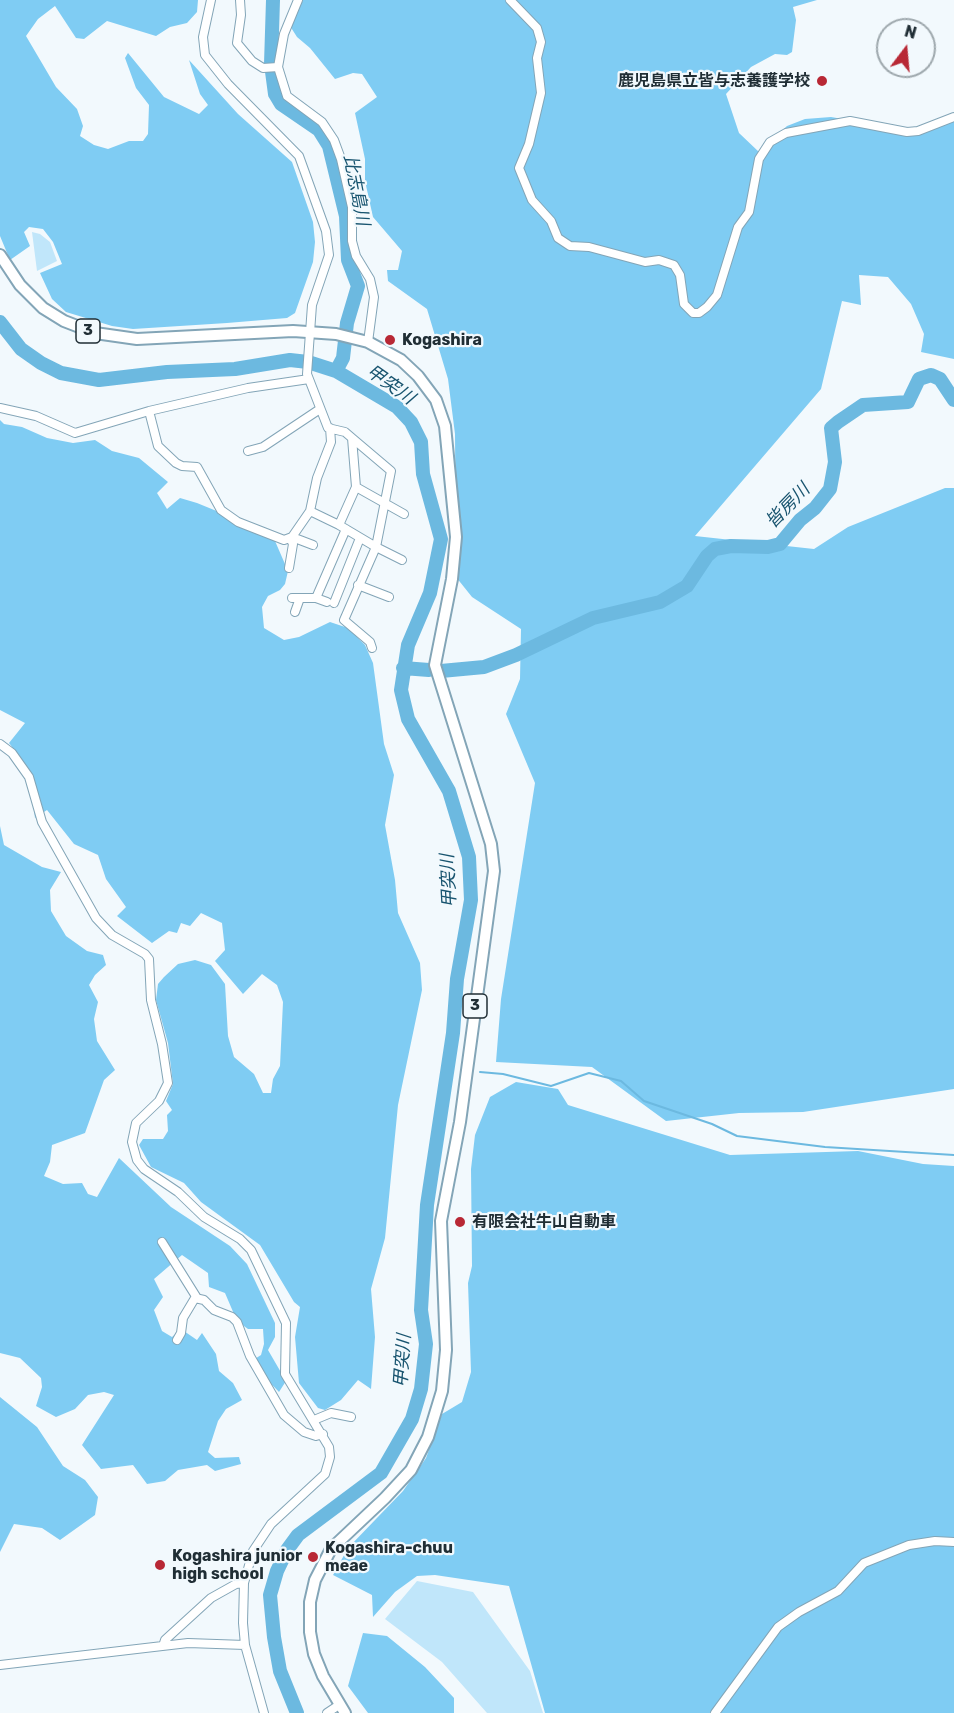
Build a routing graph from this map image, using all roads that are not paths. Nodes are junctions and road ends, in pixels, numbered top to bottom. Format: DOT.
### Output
graph roads {
  1 [pos="211,0"];
  2 [pos="240,0"];
  3 [pos="298,0"];
  4 [pos="510,0"];
  5 [pos="278,68"];
  6 [pos="954,117"];
  7 [pos="0,255"];
  8 [pos="309,337"];
  9 [pos="368,342"];
  10 [pos="308,377"];
  11 [pos="0,408"];
  12 [pos="320,409"];
  13 [pos="149,411"];
  14 [pos="330,428"];
  15 [pos="352,438"];
  16 [pos="248,451"];
  17 [pos="356,487"];
  18 [pos="384,503"];
  19 [pos="310,511"];
  20 [pos="404,514"];
  21 [pos="343,527"];
  22 [pos="291,537"];
  23 [pos="360,538"];
  24 [pos="313,545"];
  25 [pos="376,547"];
  26 [pos="402,560"];
  27 [pos="289,568"];
  28 [pos="358,585"];
  29 [pos="389,597"];
  30 [pos="315,598"];
  31 [pos="295,612"];
  32 [pos="372,648"];
  33 [pos="0,744"];
  34 [pos="162,1242"];
  35 [pos="197,1298"];
  36 [pos="177,1340"];
  37 [pos="351,1417"];
  38 [pos="314,1420"];
  39 [pos="322,1434"];
  40 [pos="954,1542"];
  41 [pos="244,1582"];
  42 [pos="245,1645"];
  43 [pos="163,1646"];
  44 [pos="0,1665"];
  45 [pos="342,1709"];
  46 [pos="264,1713"];
  47 [pos="327,1713"];
  48 [pos="715,1713"];
  1 -- 8 [label="street"];
  2 -- 5 [label="street"];
  3 -- 5 [label="street"];
  4 -- 6 [label="street"];
  5 -- 9 [label="street"];
  7 -- 8 [label="highway, 3"];
  8 -- 9 [label="highway, 3"];
  8 -- 10 [label="street"];
  9 -- 45 [label="highway, 3"];
  10 -- 12 [label="street"];
  10 -- 13 [label="street"];
  11 -- 13 [label="street"];
  12 -- 14 [label="street"];
  12 -- 16 [label="street"];
  13 -- 22 [label="street"];
  14 -- 15 [label="street"];
  14 -- 19 [label="street"];
  15 -- 17 [label="street"];
  15 -- 18 [label="street"];
  17 -- 18 [label="street"];
  17 -- 21 [label="street"];
  18 -- 20 [label="street"];
  18 -- 25 [label="street"];
  19 -- 21 [label="street"];
  19 -- 22 [label="street"];
  21 -- 23 [label="street"];
  21 -- 30 [label="street"];
  22 -- 24 [label="street"];
  22 -- 27 [label="street"];
  23 -- 25 [label="street"];
  23 -- 30 [label="street"];
  25 -- 26 [label="street"];
  25 -- 28 [label="street"];
  28 -- 29 [label="street"];
  28 -- 32 [label="street"];
  30 -- 31 [label="street"];
  33 -- 38 [label="street"];
  34 -- 35 [label="street"];
  35 -- 36 [label="street"];
  35 -- 39 [label="street"];
  37 -- 38 [label="street"];
  38 -- 39 [label="street"];
  39 -- 41 [label="street"];
  40 -- 48 [label="street"];
  41 -- 42 [label="street"];
  41 -- 43 [label="street"];
  42 -- 43 [label="street"];
  42 -- 46 [label="street"];
  43 -- 44 [label="street"];
  45 -- 47 [label="street"];
}
